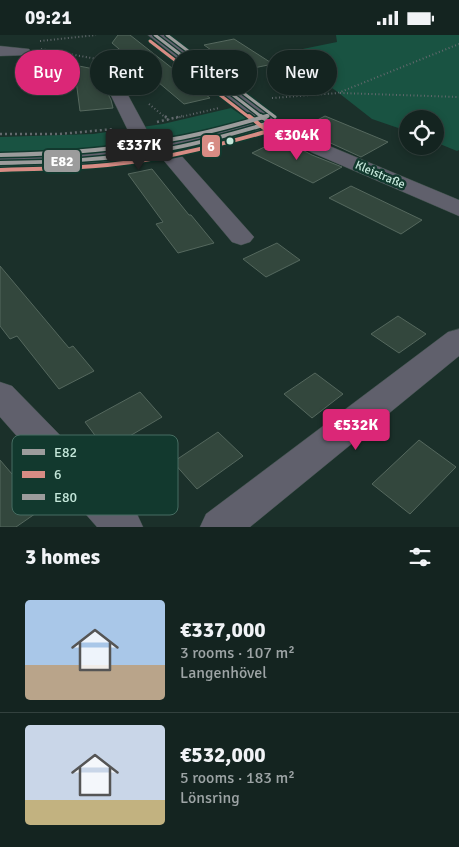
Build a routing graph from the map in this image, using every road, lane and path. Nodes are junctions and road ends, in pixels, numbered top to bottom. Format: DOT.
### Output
graph roads {
  1 [pos="36,35"];
  2 [pos="155,35"];
  3 [pos="39,41"];
  4 [pos="459,44"];
  5 [pos="0,51"];
  6 [pos="15,52"];
  7 [pos="338,93"];
  8 [pos="122,95"];
  9 [pos="459,97"];
  10 [pos="242,102"];
  11 [pos="270,123"];
  12 [pos="157,151"];
  13 [pos="0,163"];
  14 [pos="459,209"];
  15 [pos="241,237"];
  16 [pos="459,340"];
  17 [pos="0,395"];
  18 [pos="37,435"];
  19 [pos="112,515"];
  20 [pos="123,527"];
  21 [pos="220,527"];
  1 -- 3 [label="path"];
  2 -- 10 [label="street, Kleistraße"];
  4 -- 7 [label="path"];
  5 -- 6 [label="street"];
  7 -- 9 [label="path"];
  7 -- 10 [label="path"];
  8 -- 12 [label="street"];
  10 -- 11 [label="street, Kleistraße"];
  11 -- 12 [label="street"];
  11 -- 14 [label="street, Kleistraße"];
  12 -- 13 [label="street"];
  12 -- 15 [label="street"];
  16 -- 21 [label="street"];
  17 -- 18 [label="street"];
  19 -- 20 [label="street"];
}
